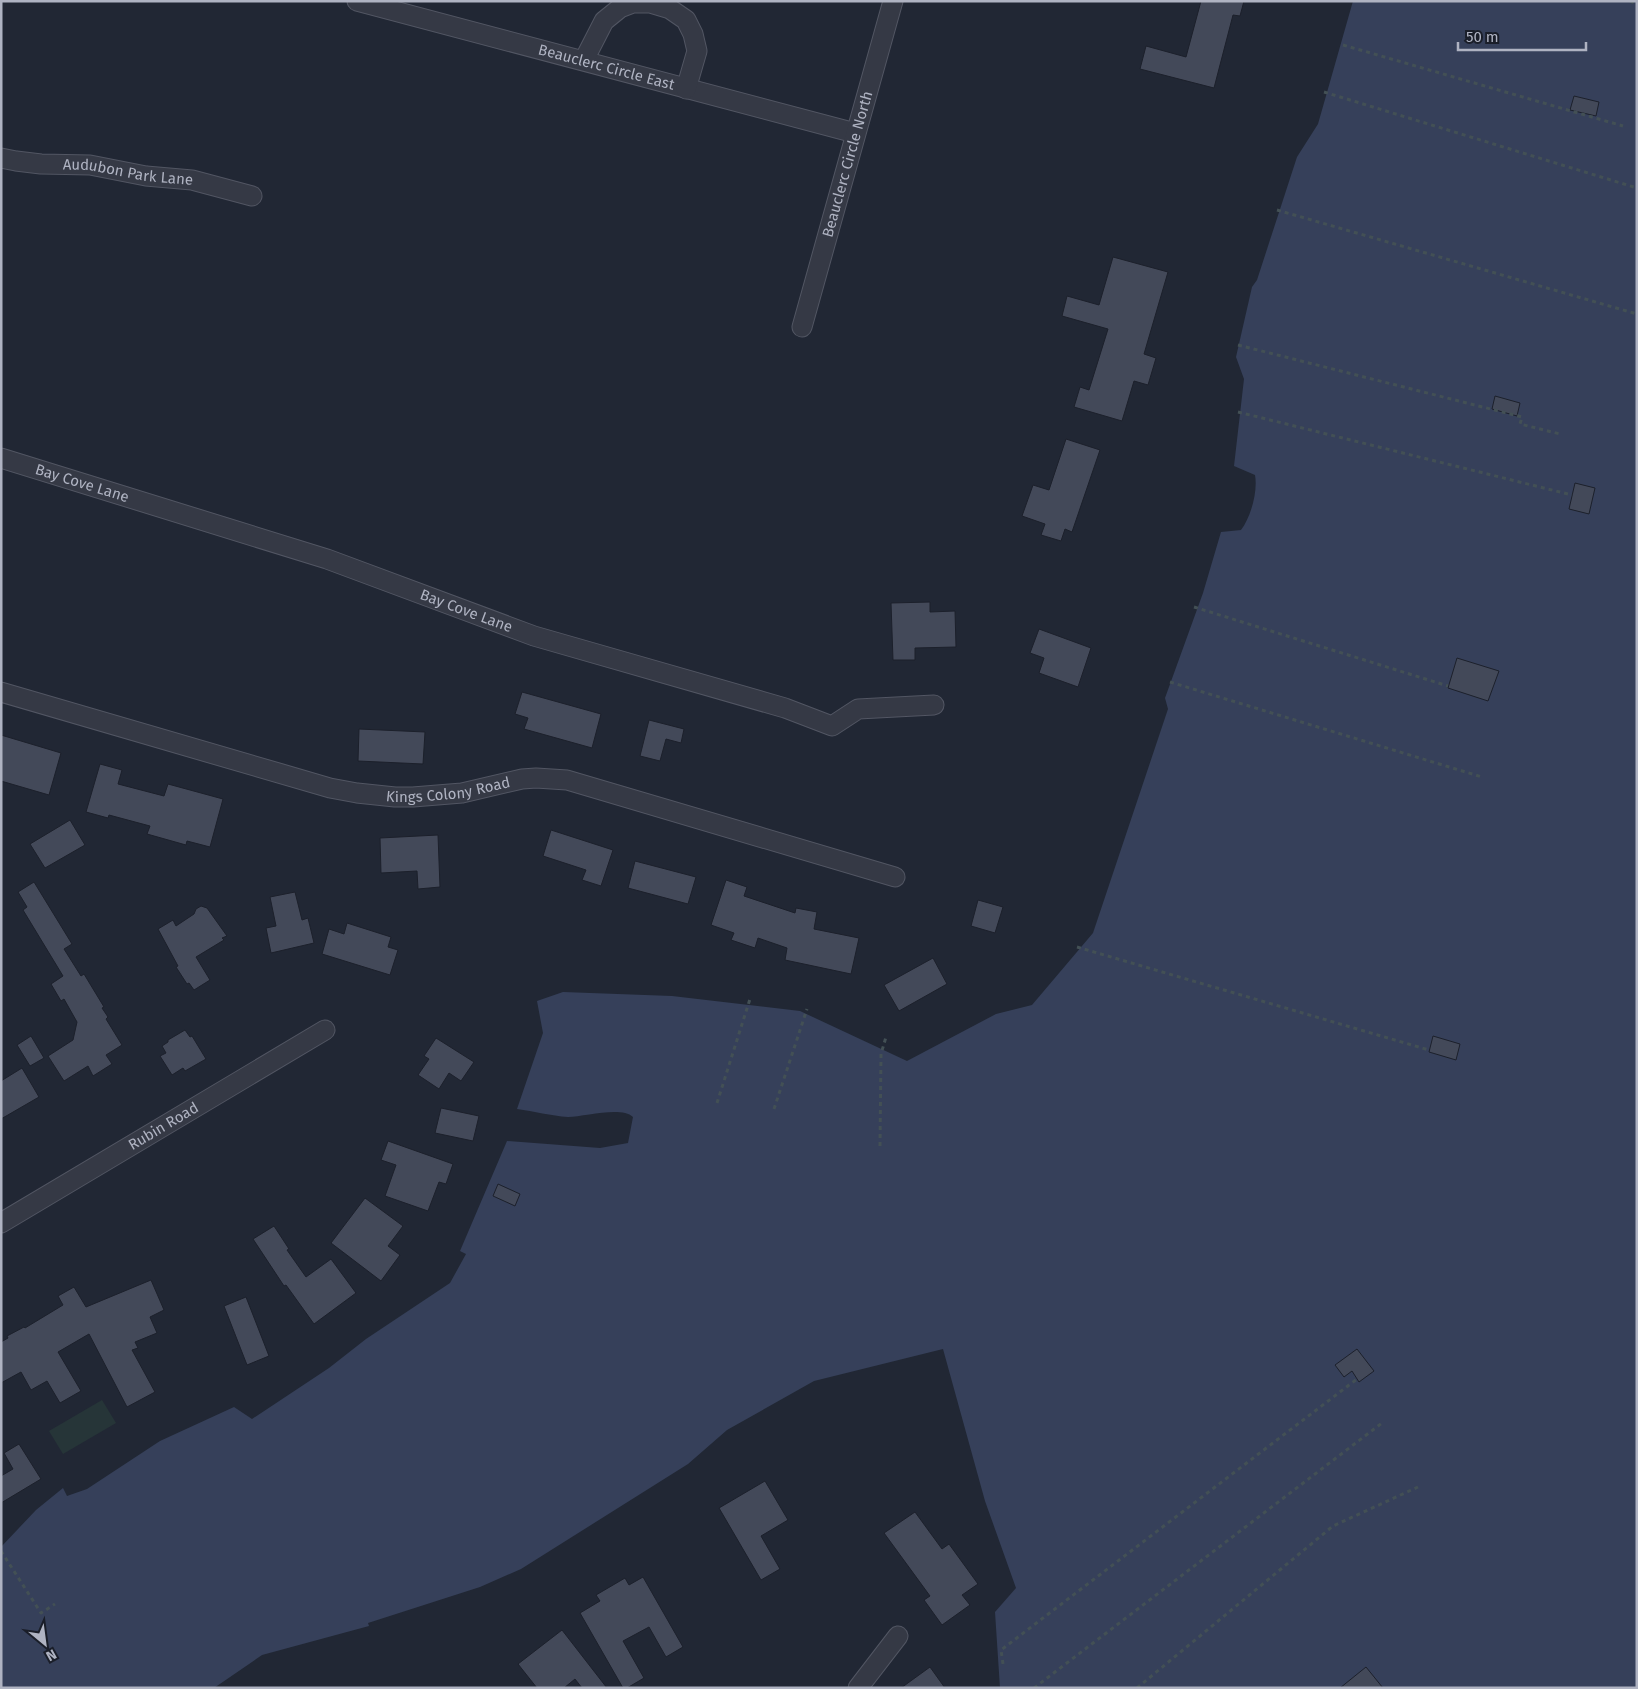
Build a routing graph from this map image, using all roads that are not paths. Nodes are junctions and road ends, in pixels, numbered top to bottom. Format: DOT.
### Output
graph roads {
  1 [pos="358,1"];
  2 [pos="893,1"];
  3 [pos="584,60"];
  4 [pos="686,89"];
  5 [pos="855,133"];
  6 [pos="1,158"];
  7 [pos="252,196"];
  8 [pos="802,328"];
  9 [pos="1,458"];
  10 [pos="1,692"];
  11 [pos="934,705"];
  12 [pos="895,877"];
  13 [pos="325,1030"];
  14 [pos="1,1223"];
  15 [pos="898,1636"];
  16 [pos="858,1688"];
  1 -- 3 [label="street, Beauclerc Circle East"];
  2 -- 5 [label="street, Beauclerc Circle North"];
  3 -- 4 [label="street, Beauclerc Circle East"];
  3 -- 4 [label="street"];
  4 -- 5 [label="street, Beauclerc Circle East"];
  5 -- 8 [label="street, Beauclerc Circle North"];
  6 -- 7 [label="street, Audubon Park Lane"];
  9 -- 11 [label="street, Bay Cove Lane"];
  10 -- 12 [label="street, Kings Colony Road"];
  13 -- 14 [label="street, Rubin Road"];
  15 -- 16 [label="street"];
}
